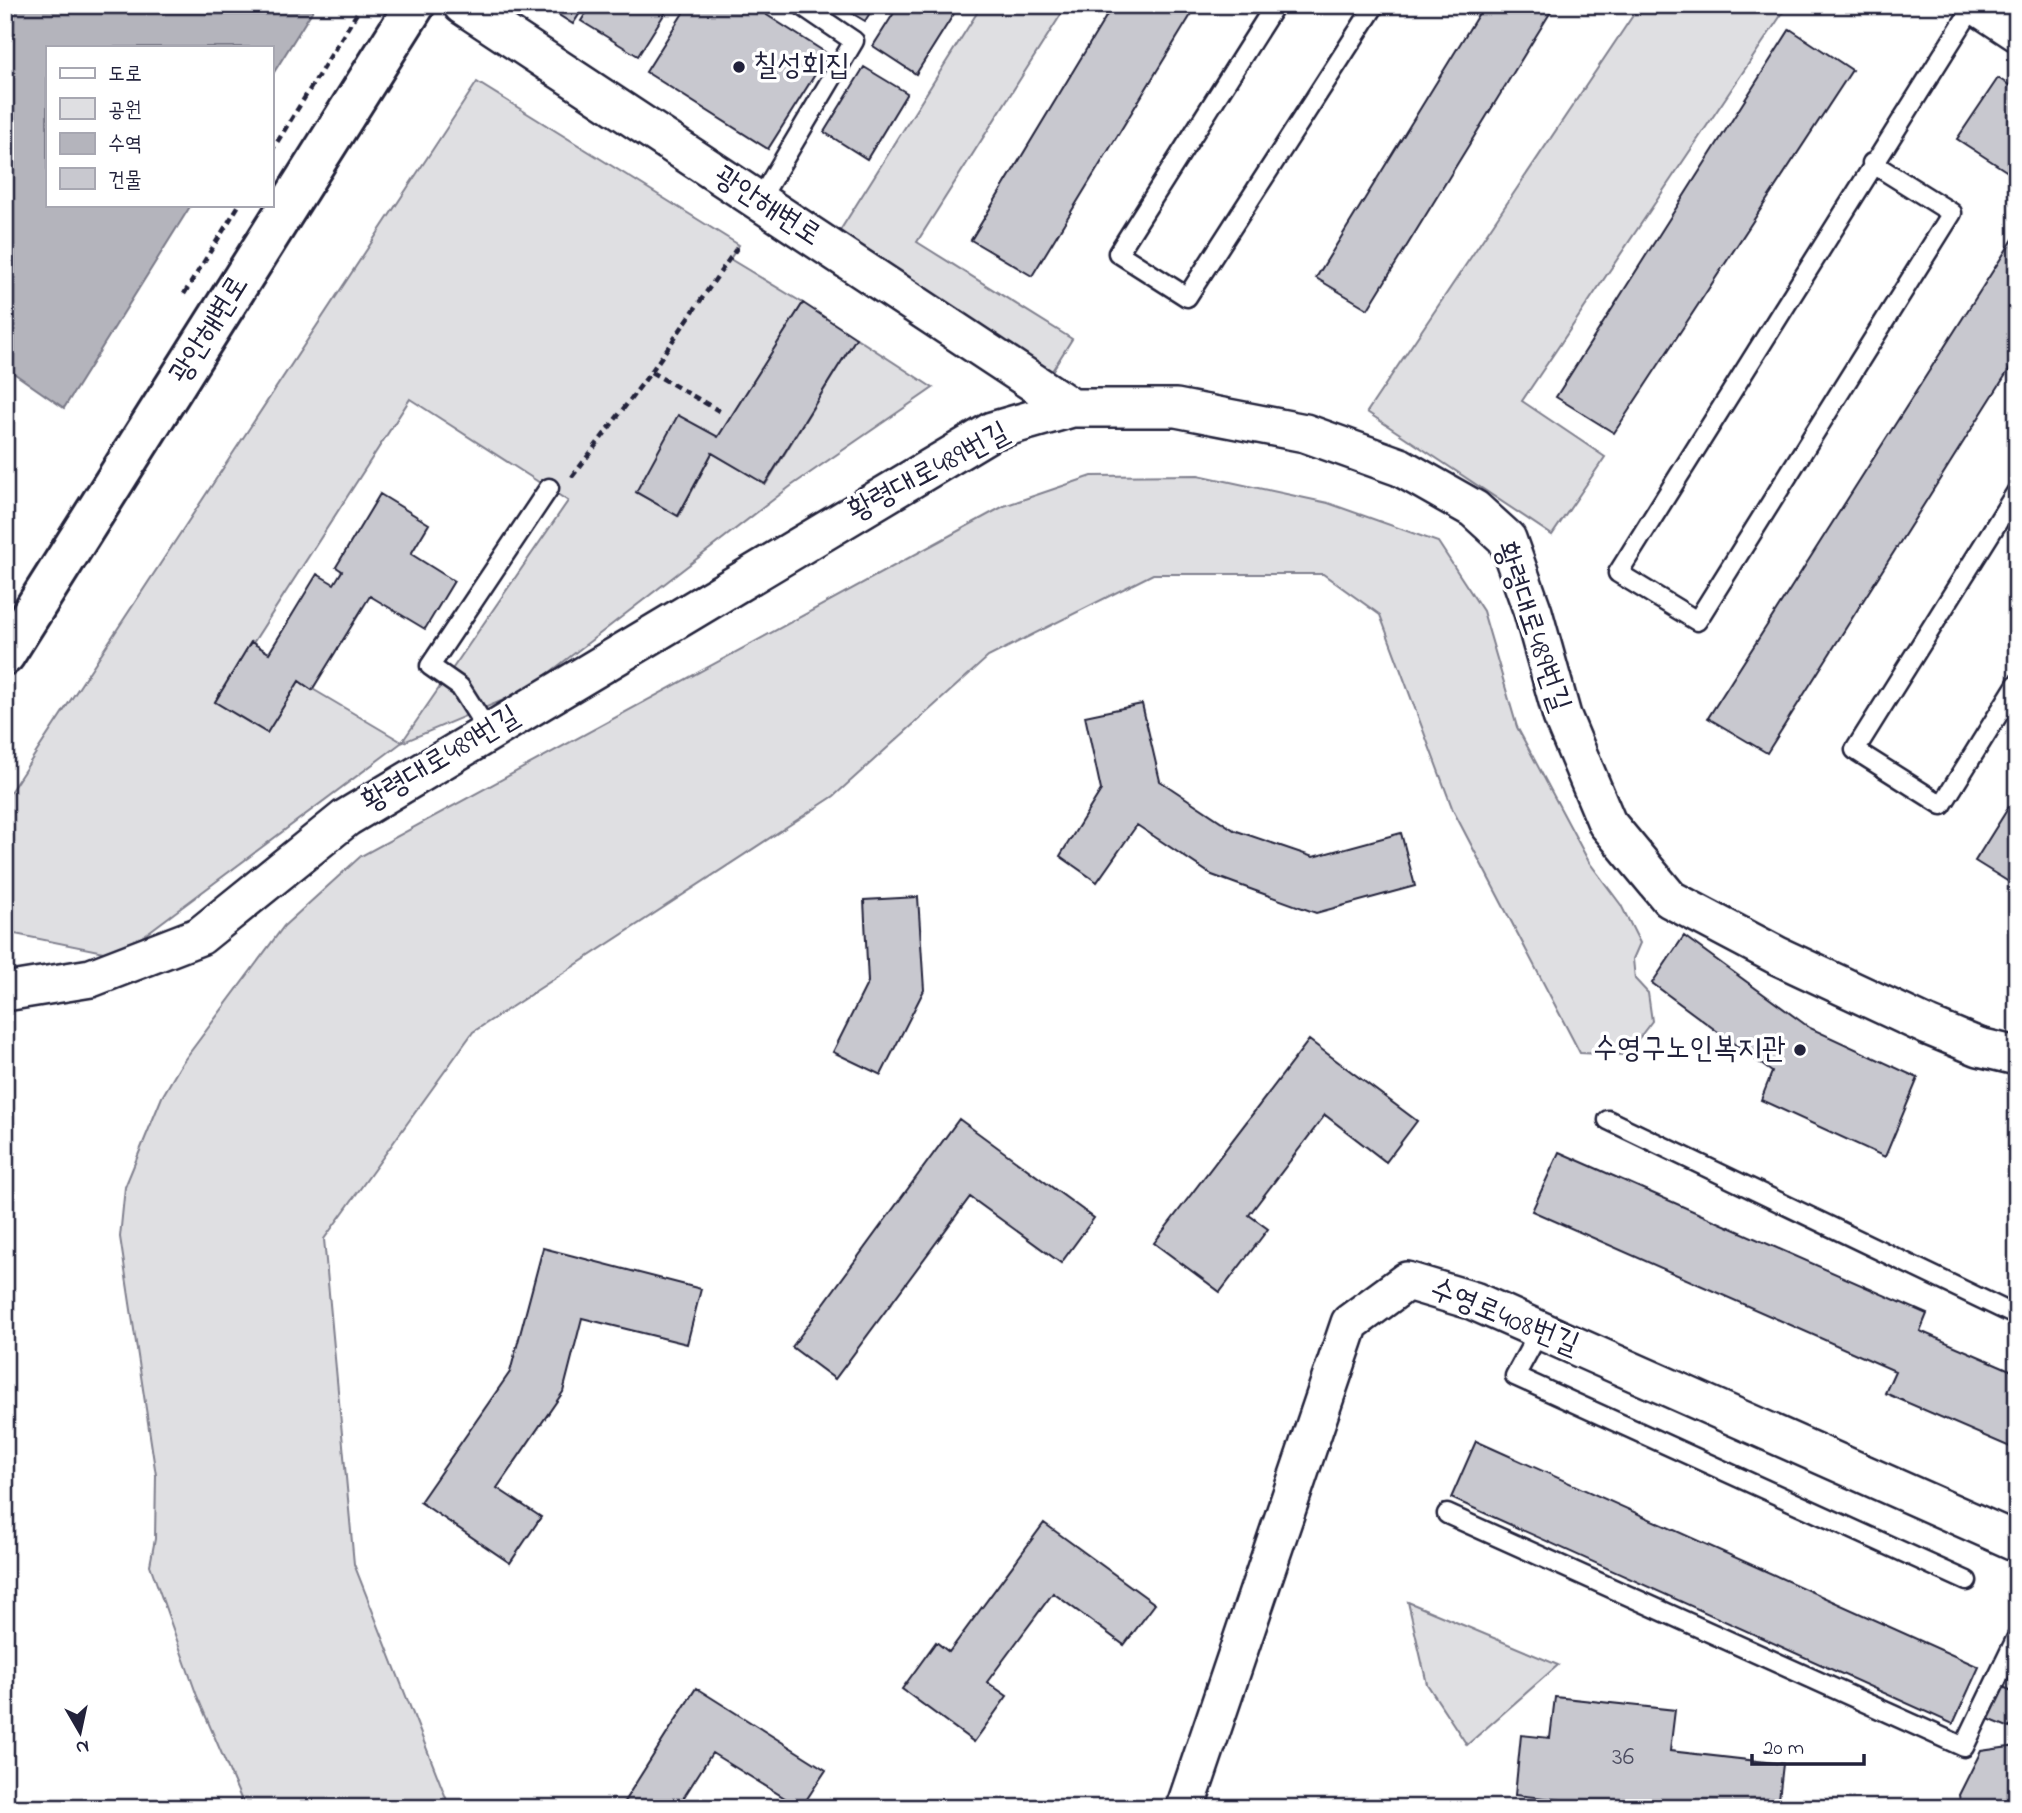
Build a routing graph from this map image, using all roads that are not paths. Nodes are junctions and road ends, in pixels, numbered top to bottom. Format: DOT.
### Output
graph roads {
  1 [pos="415,5"];
  2 [pos="462,5"];
  3 [pos="801,5"];
  4 [pos="1275,5"];
  5 [pos="1374,5"];
  6 [pos="1975,5"];
  7 [pos="2017,32"];
  8 [pos="1872,163"];
  9 [pos="759,201"];
  10 [pos="1072,408"];
  11 [pos="549,488"];
  12 [pos="2017,491"];
  13 [pos="5,655"];
  14 [pos="2017,684"];
  15 [pos="488,731"];
  16 [pos="5,992"];
  17 [pos="2017,1056"];
  18 [pos="1608,1120"];
  19 [pos="2017,1316"];
  20 [pos="1539,1330"];
  21 [pos="1447,1514"];
  22 [pos="2017,1542"];
  23 [pos="1967,1581"];
  24 [pos="2017,1637"];
  25 [pos="1185,1808"];
  1 -- 13 [label="main road, 광안해변로"];
  2 -- 9 [label="street, 광안해변로"];
  3 -- 9 [label="lane"];
  4 -- 5 [label="lane"];
  6 -- 7 [label="street"];
  6 -- 8 [label="lane"];
  8 -- 8 [label="lane"];
  9 -- 10 [label="street, 광안해변로"];
  10 -- 15 [label="street, 황령대로489번길"];
  10 -- 17 [label="street, 황령대로489번길"];
  11 -- 15 [label="lane"];
  12 -- 14 [label="lane"];
  15 -- 16 [label="street, 황령대로489번길"];
  18 -- 19 [label="lane"];
  20 -- 22 [label="street, 수영로408번길"];
  20 -- 23 [label="lane"];
  20 -- 25 [label="street, 수영로408번길"];
  21 -- 24 [label="lane"];
}
